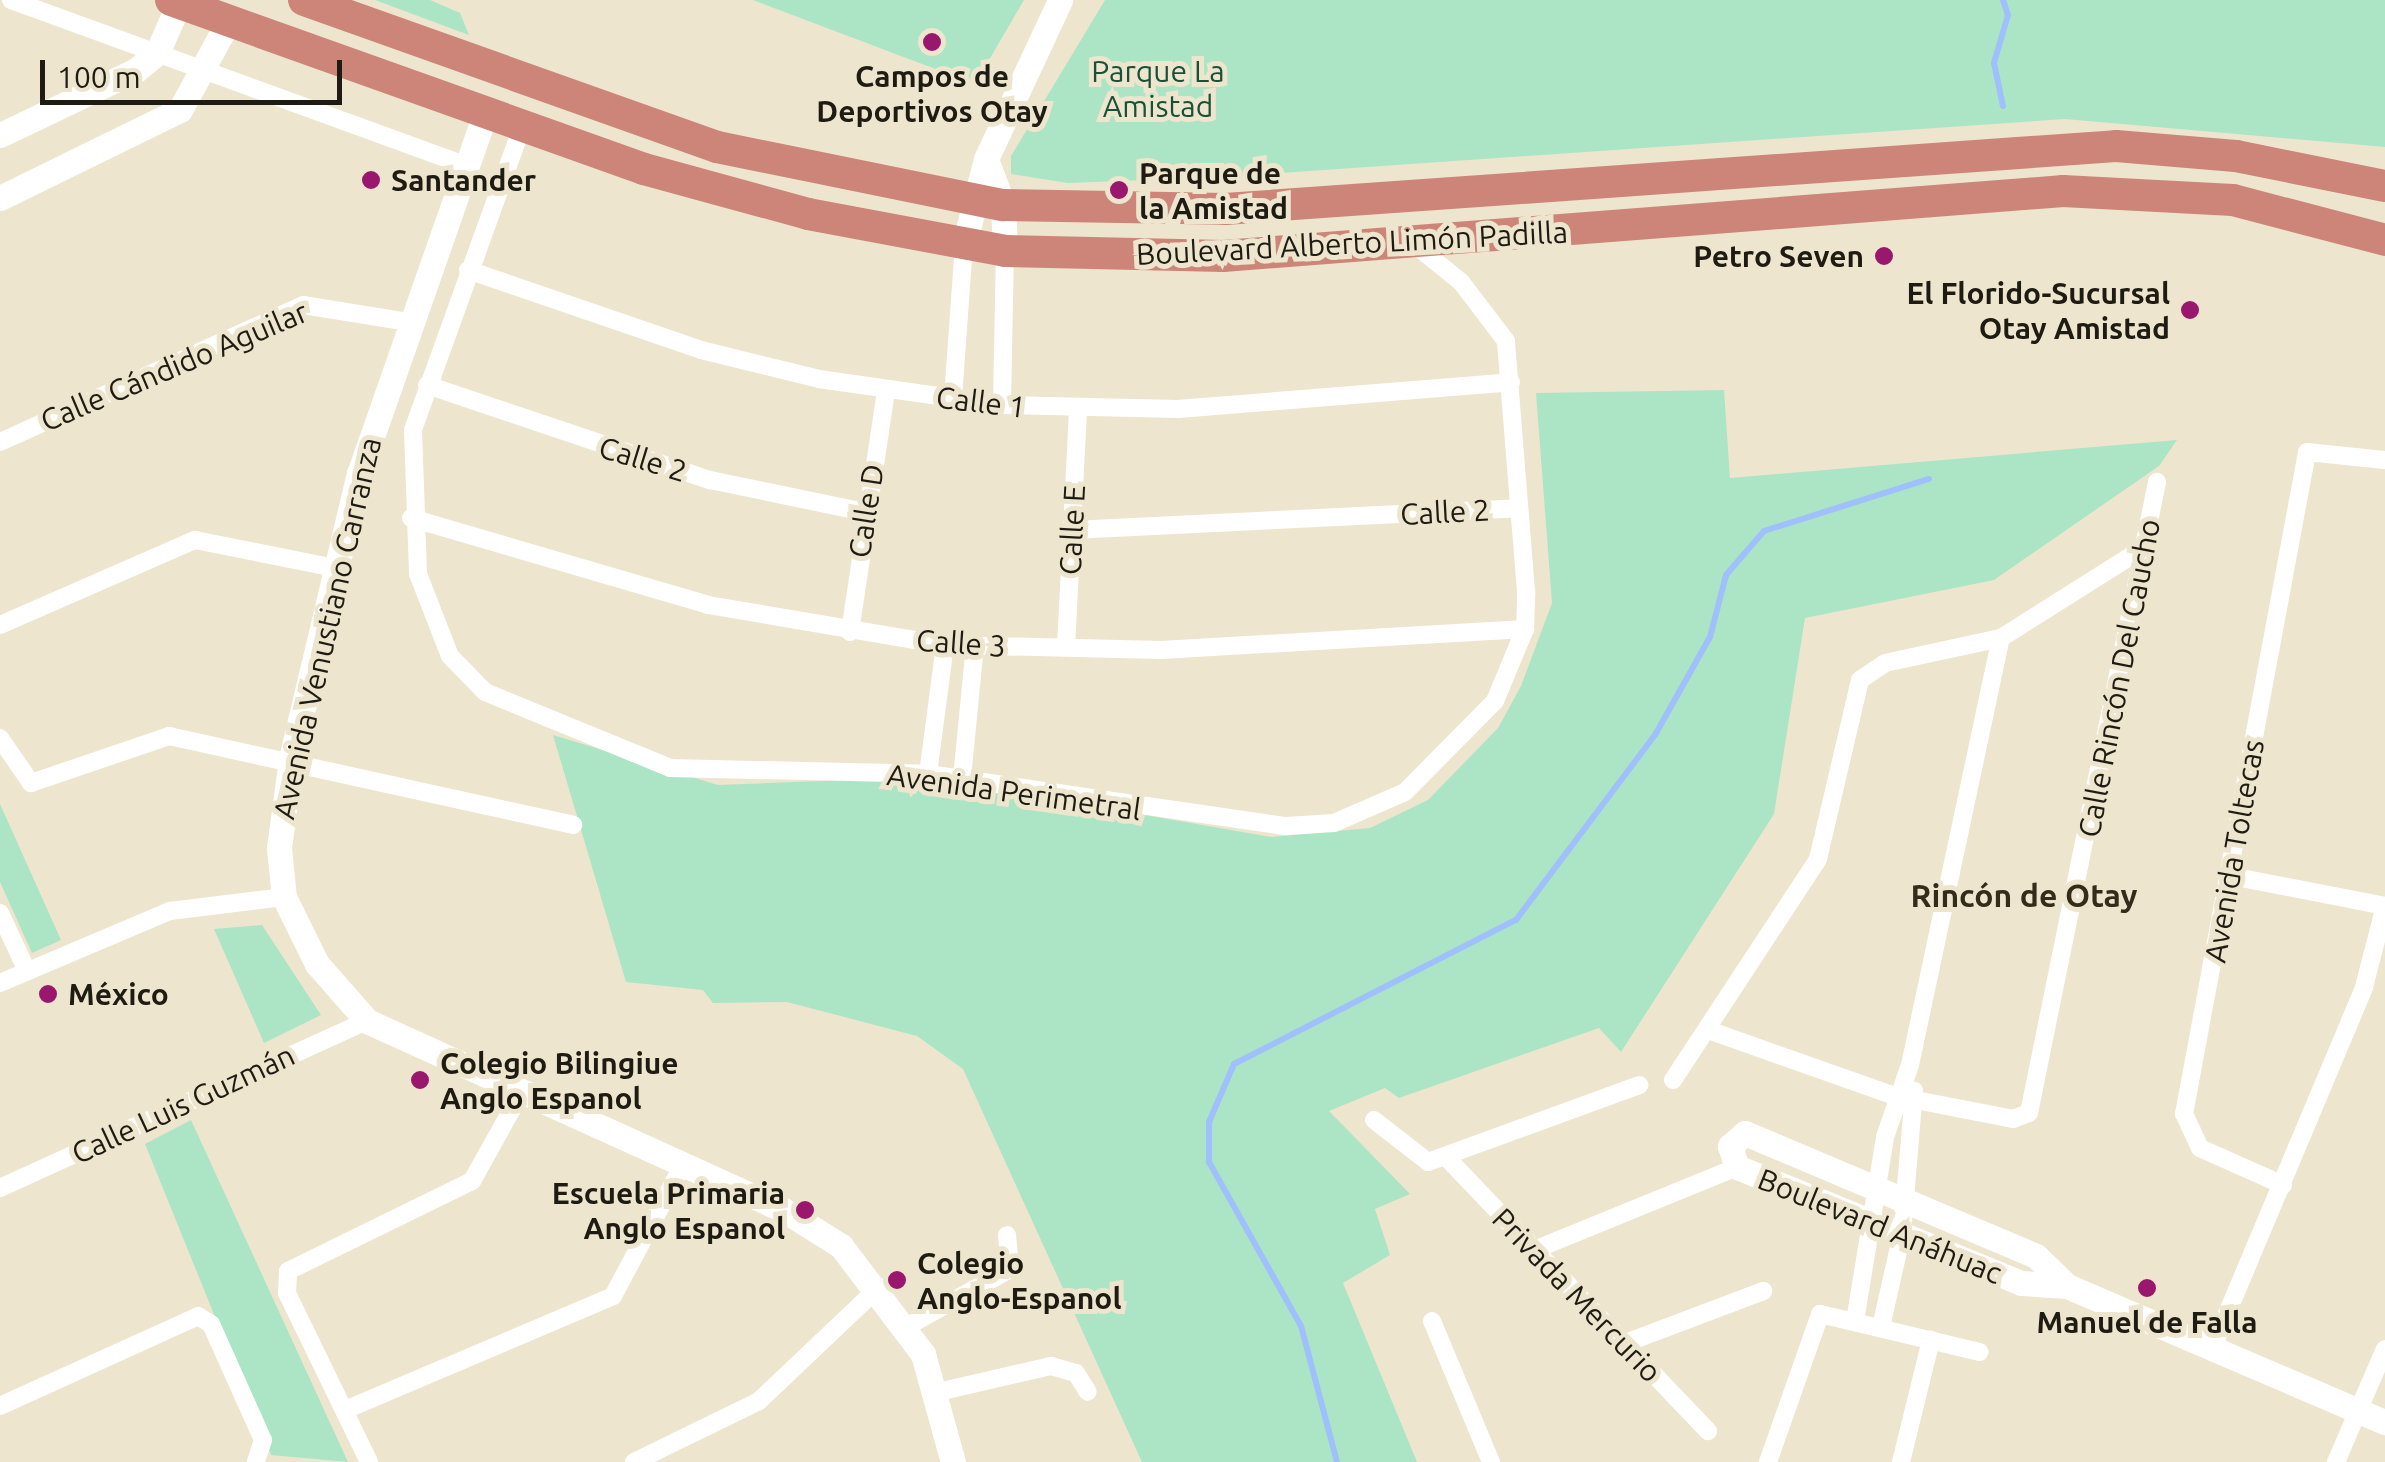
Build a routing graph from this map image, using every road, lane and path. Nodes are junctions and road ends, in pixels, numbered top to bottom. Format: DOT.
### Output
graph roads {
  1 [pos="11,0"];
  2 [pos="304,0"];
  3 [pos="1060,0"];
  4 [pos="175,2"];
  5 [pos="228,22"];
  6 [pos="157,53"];
  7 [pos="207,72"];
  8 [pos="486,114"];
  9 [pos="522,126"];
  10 [pos="0,135"];
  11 [pos="1947,156"];
  12 [pos="986,158"];
  13 [pos="466,166"];
  14 [pos="2378,184"];
  15 [pos="2102,191"];
  16 [pos="0,198"];
  17 [pos="969,202"];
  18 [pos="1880,205"];
  19 [pos="1003,206"];
  20 [pos="2385,240"];
  21 [pos="1413,243"];
  22 [pos="964,245"];
  23 [pos="1005,251"];
  24 [pos="468,270"];
  25 [pos="408,322"];
  26 [pos="1511,382"];
  27 [pos="427,385"];
  28 [pos="886,390"];
  29 [pos="954,398"];
  30 [pos="1002,406"];
  31 [pos="1078,412"];
  32 [pos="0,442"];
  33 [pos="2385,460"];
  34 [pos="2157,482"];
  35 [pos="1518,508"];
  36 [pos="864,512"];
  37 [pos="411,518"];
  38 [pos="1072,530"];
  39 [pos="2148,544"];
  40 [pos="335,568"];
  41 [pos="0,626"];
  42 [pos="1525,628"];
  43 [pos="850,632"];
  44 [pos="2001,638"];
  45 [pos="945,645"];
  46 [pos="975,646"];
  47 [pos="1066,647"];
  48 [pos="0,738"];
  49 [pos="291,759"];
  50 [pos="928,774"];
  51 [pos="962,778"];
  52 [pos="573,824"];
  53 [pos="2230,876"];
  54 [pos="284,897"];
  55 [pos="2385,906"];
  56 [pos="0,912"];
  57 [pos="27,970"];
  58 [pos="0,983"];
  59 [pos="367,1020"];
  60 [pos="1711,1031"];
  61 [pos="1910,1065"];
  62 [pos="1672,1080"];
  63 [pos="1639,1085"];
  64 [pos="522,1093"];
  65 [pos="1895,1096"];
  66 [pos="1916,1102"];
  67 [pos="1374,1120"];
  68 [pos="1778,1147"];
  69 [pos="1446,1158"];
  70 [pos="683,1165"];
  71 [pos="1738,1167"];
  72 [pos="1766,1179"];
  73 [pos="2283,1185"];
  74 [pos="0,1188"];
  75 [pos="1877,1190"];
  76 [pos="1902,1200"];
  77 [pos="1876,1225"];
  78 [pos="1902,1234"];
  79 [pos="1008,1235"];
  80 [pos="1534,1250"];
  81 [pos="2067,1286"];
  82 [pos="879,1287"];
  83 [pos="1764,1291"];
  84 [pos="1432,1321"];
  85 [pos="1855,1321"];
  86 [pos="906,1326"];
  87 [pos="1882,1327"];
  88 [pos="1931,1340"];
  89 [pos="1623,1344"];
  90 [pos="2214,1347"];
  91 [pos="2385,1350"];
  92 [pos="1980,1352"];
  93 [pos="938,1392"];
  94 [pos="1088,1392"];
  95 [pos="0,1406"];
  96 [pos="345,1410"];
  97 [pos="2359,1410"];
  98 [pos="2385,1422"];
  99 [pos="1708,1432"];
  100 [pos="256,1462"];
  101 [pos="369,1462"];
  102 [pos="634,1462"];
  103 [pos="952,1462"];
  104 [pos="1491,1462"];
  105 [pos="1768,1462"];
  106 [pos="1901,1462"];
  107 [pos="2336,1462"];
  1 -- 6 [label="street"];
  2 -- 17 [label="highway, Boulevard Alberto Limón Padilla"];
  3 -- 12 [label="street"];
  4 -- 5 [label="highway, Boulevard Alberto Limón Padilla"];
  4 -- 6 [label="street"];
  5 -- 7 [label="street"];
  5 -- 8 [label="highway, Boulevard Alberto Limón Padilla"];
  6 -- 7 [label="street"];
  6 -- 10 [label="street"];
  7 -- 13 [label="street"];
  7 -- 16 [label="street"];
  8 -- 9 [label="highway, Boulevard Alberto Limón Padilla"];
  8 -- 13 [label="street, Avenida Venustiano Carranza"];
  9 -- 22 [label="highway, Boulevard Alberto Limón Padilla"];
  9 -- 24 [label="street, Avenida Perimetral"];
  11 -- 14 [label="highway, Boulevard Alberto Limón Padilla"];
  11 -- 18 [label="highway"];
  11 -- 19 [label="highway, Boulevard Alberto Limón Padilla"];
  12 -- 17 [label="street"];
  12 -- 19 [label="street"];
  13 -- 25 [label="street, Avenida Venustiano Carranza"];
  14 -- 15 [label="highway"];
  15 -- 18 [label="highway, Boulevard Alberto Limón Padilla"];
  15 -- 20 [label="highway, Boulevard Alberto Limón Padilla"];
  17 -- 19 [label="highway, Boulevard Alberto Limón Padilla"];
  17 -- 22 [label="street"];
  18 -- 21 [label="highway, Boulevard Alberto Limón Padilla"];
  19 -- 23 [label="street"];
  21 -- 23 [label="highway, Boulevard Alberto Limón Padilla"];
  21 -- 26 [label="street, Avenida Perimetral"];
  22 -- 23 [label="highway, Boulevard Alberto Limón Padilla"];
  22 -- 29 [label="street"];
  23 -- 30 [label="street"];
  24 -- 27 [label="street, Avenida Perimetral"];
  24 -- 28 [label="street, Calle 1"];
  25 -- 32 [label="street, Calle Cándido Aguilar"];
  25 -- 40 [label="street, Avenida Venustiano Carranza"];
  26 -- 31 [label="street, Calle 1"];
  26 -- 35 [label="street, Avenida Perimetral"];
  27 -- 36 [label="street, Calle 2"];
  27 -- 37 [label="street, Avenida Perimetral"];
  28 -- 29 [label="street, Calle 1"];
  28 -- 36 [label="street, Calle D"];
  29 -- 30 [label="street, Calle 1"];
  30 -- 31 [label="street, Calle 1"];
  31 -- 38 [label="street, Calle E"];
  33 -- 53 [label="street, Avenida Toltecas"];
  34 -- 39 [label="street, Calle Rincón Del Caucho"];
  35 -- 38 [label="street, Calle 2"];
  35 -- 42 [label="street, Avenida Perimetral"];
  36 -- 43 [label="street, Calle D"];
  37 -- 43 [label="street, Calle 3"];
  37 -- 50 [label="street, Avenida Perimetral"];
  38 -- 47 [label="street, Calle E"];
  39 -- 44 [label="street"];
  39 -- 66 [label="street, Calle Rincón Del Caucho"];
  40 -- 41 [label="street"];
  40 -- 49 [label="street, Avenida Venustiano Carranza"];
  42 -- 47 [label="street, Calle 3"];
  42 -- 51 [label="street, Avenida Perimetral"];
  43 -- 45 [label="street, Calle 3"];
  44 -- 60 [label="street"];
  44 -- 61 [label="street"];
  45 -- 46 [label="street, Calle 3"];
  45 -- 50 [label="street"];
  46 -- 47 [label="street, Calle 3"];
  46 -- 51 [label="street"];
  48 -- 49 [label="street"];
  49 -- 52 [label="street"];
  49 -- 54 [label="street, Avenida Venustiano Carranza"];
  50 -- 51 [label="street, Avenida Perimetral"];
  53 -- 55 [label="street"];
  53 -- 73 [label="street, Avenida Toltecas"];
  54 -- 57 [label="street"];
  54 -- 59 [label="street, Avenida Venustiano Carranza"];
  55 -- 73 [label="street"];
  56 -- 57 [label="street"];
  57 -- 58 [label="street"];
  59 -- 64 [label="street, Avenida Venustiano Carranza"];
  59 -- 74 [label="street, Calle Luis Guzmán"];
  60 -- 62 [label="street"];
  60 -- 65 [label="street, Calle Rincón Del Caucho"];
  61 -- 65 [label="street"];
  61 -- 66 [label="street"];
  63 -- 69 [label="street"];
  64 -- 70 [label="street, Avenida Venustiano Carranza"];
  64 -- 96 [label="street"];
  65 -- 66 [label="street, Calle Rincón Del Caucho"];
  65 -- 75 [label="street"];
  66 -- 76 [label="street"];
  67 -- 69 [label="street"];
  68 -- 71 [label="street, Boulevard Anáhuac"];
  68 -- 72 [label="street"];
  68 -- 75 [label="street, Boulevard Anáhuac"];
  69 -- 80 [label="street, Privada Mercurio"];
  70 -- 82 [label="street, Avenida Venustiano Carranza"];
  70 -- 96 [label="street"];
  71 -- 72 [label="street, Boulevard Anáhuac"];
  71 -- 80 [label="street"];
  72 -- 77 [label="street, Boulevard Anáhuac"];
  73 -- 90 [label="street"];
  75 -- 76 [label="street, Boulevard Anáhuac"];
  75 -- 77 [label="street"];
  76 -- 78 [label="street"];
  76 -- 81 [label="street, Boulevard Anáhuac"];
  77 -- 78 [label="street, Boulevard Anáhuac"];
  77 -- 85 [label="street"];
  78 -- 81 [label="street, Boulevard Anáhuac"];
  78 -- 87 [label="street"];
  79 -- 86 [label="street"];
  80 -- 89 [label="street, Privada Mercurio"];
  81 -- 90 [label="street, Boulevard Anáhuac"];
  82 -- 86 [label="street, Avenida Venustiano Carranza"];
  82 -- 102 [label="street"];
  83 -- 89 [label="street"];
  84 -- 104 [label="street"];
  85 -- 87 [label="street"];
  85 -- 105 [label="street"];
  86 -- 93 [label="street, Avenida Venustiano Carranza"];
  87 -- 88 [label="street"];
  88 -- 92 [label="street"];
  88 -- 106 [label="street"];
  89 -- 99 [label="street, Privada Mercurio"];
  90 -- 97 [label="street, Boulevard Anáhuac"];
  91 -- 97 [label="street"];
  93 -- 94 [label="street"];
  93 -- 103 [label="street, Avenida Venustiano Carranza"];
  95 -- 100 [label="street"];
  96 -- 101 [label="street"];
  97 -- 98 [label="street, Boulevard Anáhuac"];
  97 -- 107 [label="street"];
}
